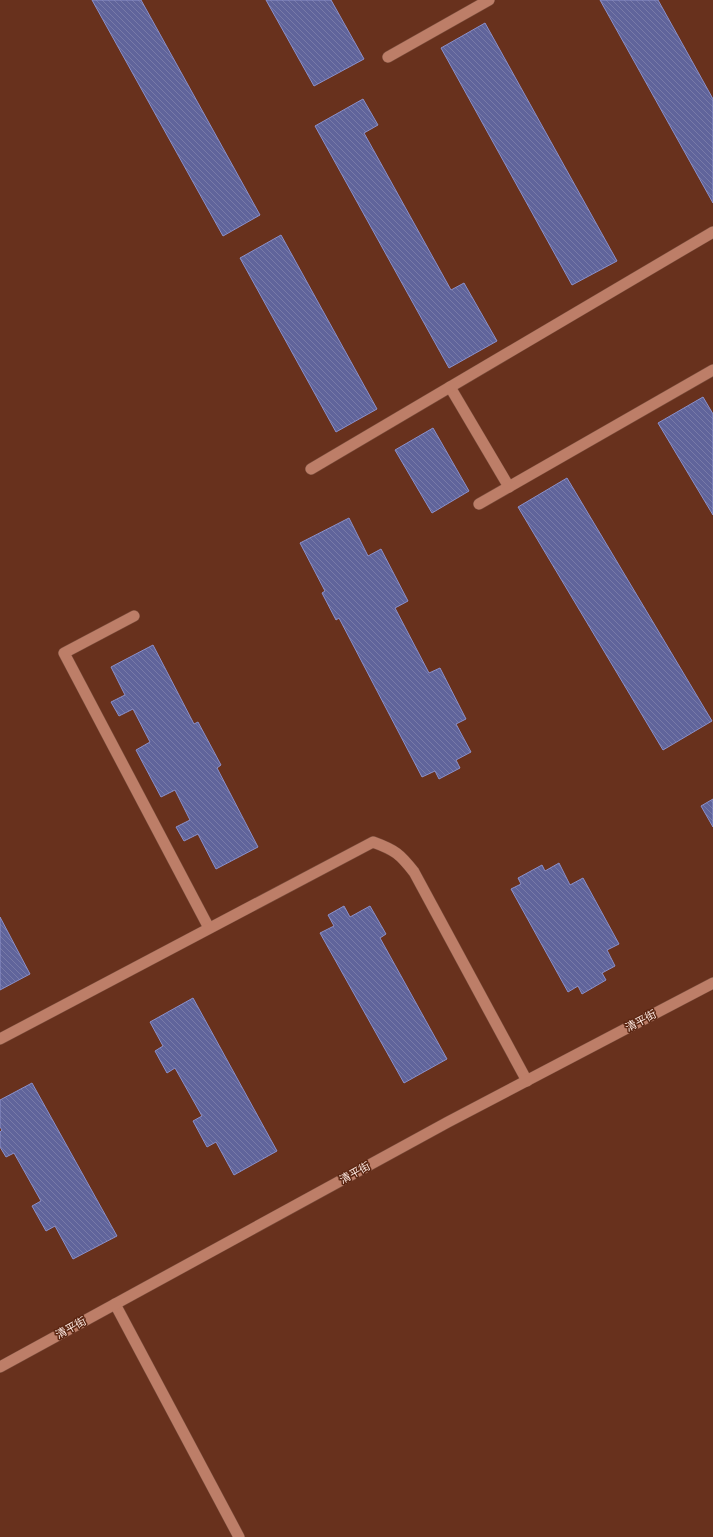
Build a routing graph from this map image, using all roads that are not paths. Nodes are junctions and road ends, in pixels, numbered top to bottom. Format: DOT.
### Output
graph roads {
  1 [pos="489,0"];
  2 [pos="388,57"];
  3 [pos="713,232"];
  4 [pos="713,370"];
  5 [pos="450,387"];
  6 [pos="311,469"];
  7 [pos="509,487"];
  8 [pos="479,504"];
  9 [pos="134,616"];
  10 [pos="210,928"];
  11 [pos="713,983"];
  12 [pos="0,1039"];
  13 [pos="527,1081"];
  14 [pos="115,1304"];
  15 [pos="0,1367"];
  16 [pos="239,1537"];
  1 -- 2 [label="street"];
  3 -- 5 [label="street"];
  4 -- 7 [label="street"];
  5 -- 6 [label="street"];
  5 -- 7 [label="street"];
  7 -- 8 [label="street"];
  9 -- 10 [label="street"];
  10 -- 12 [label="street"];
  10 -- 13 [label="street"];
  11 -- 13 [label="street, 清平街"];
  13 -- 14 [label="street, 清平街"];
  14 -- 15 [label="street, 清平街"];
  14 -- 16 [label="street"];
}
